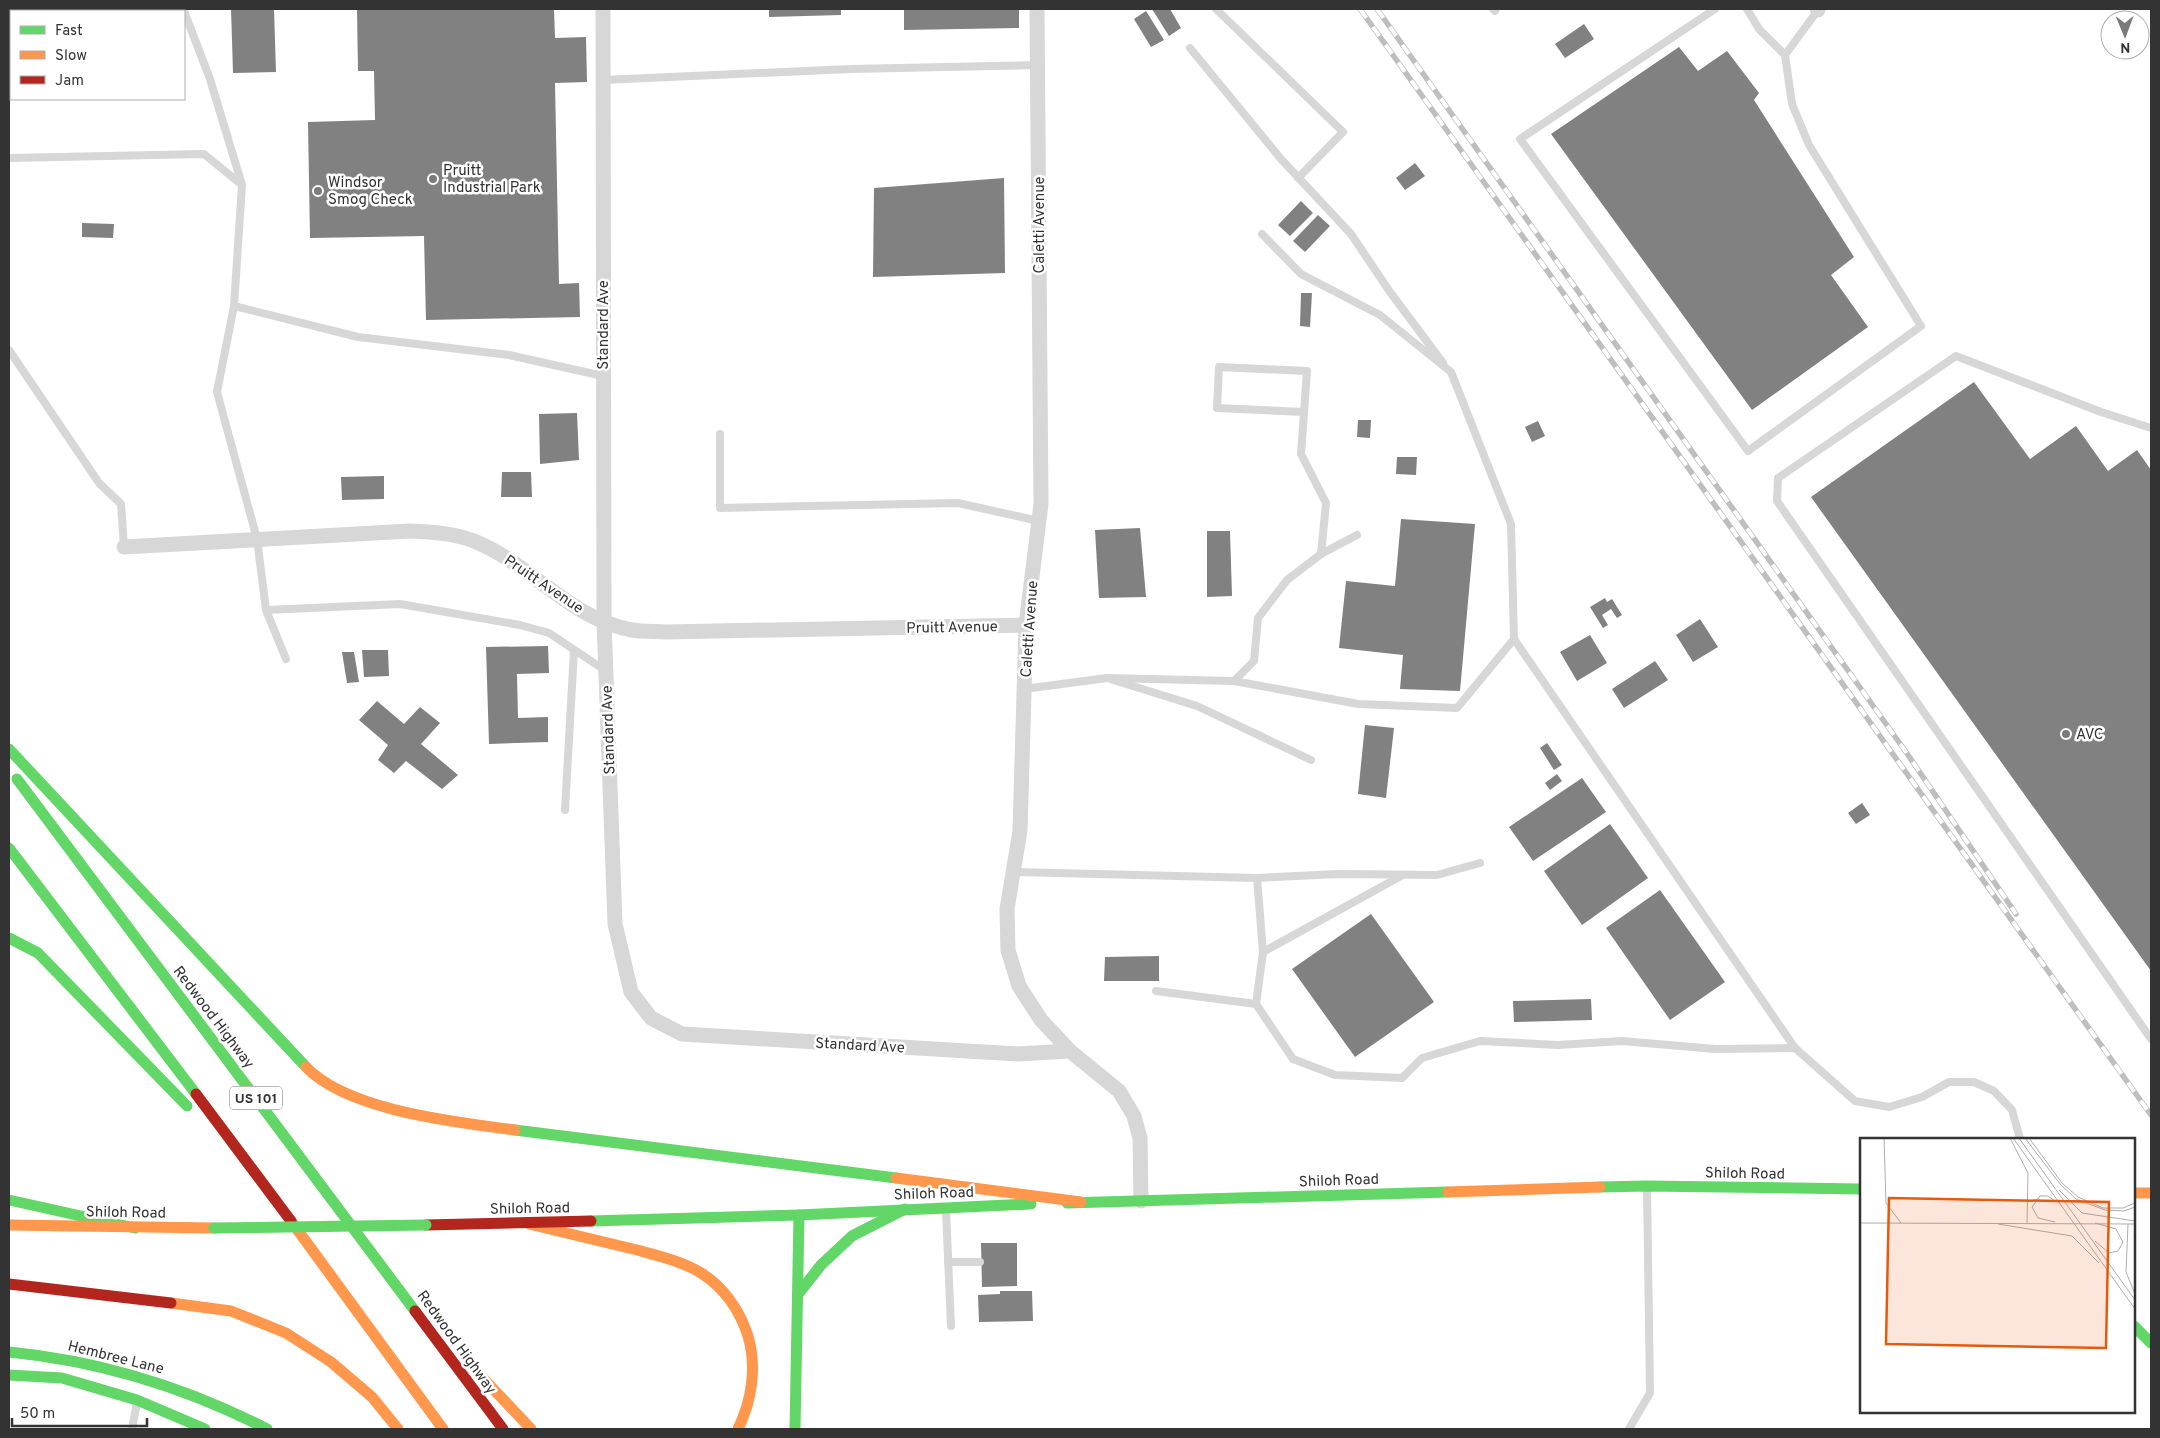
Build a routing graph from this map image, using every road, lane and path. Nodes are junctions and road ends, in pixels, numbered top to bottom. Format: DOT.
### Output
graph roads {
  1 [pos="603,9"];
  2 [pos="1037,9"];
  3 [pos="1216,9"];
  4 [pos="1715,9"];
  5 [pos="1747,9"];
  6 [pos="1817,9"];
  7 [pos="185,15"];
  8 [pos="1190,48"];
  9 [pos="1786,54"];
  10 [pos="1038,65"];
  11 [pos="603,80"];
  12 [pos="9,158"];
  13 [pos="1298,178"];
  14 [pos="242,186"];
  15 [pos="1262,234"];
  16 [pos="234,306"];
  17 [pos="9,350"];
  18 [pos="1450,372"];
  19 [pos="603,376"];
  20 [pos="1303,412"];
  21 [pos="2151,428"];
  22 [pos="720,434"];
  23 [pos="1038,521"];
  24 [pos="1357,535"];
  25 [pos="257,540"];
  26 [pos="124,547"];
  27 [pos="1321,554"];
  28 [pos="266,610"];
  29 [pos="604,621"];
  30 [pos="1026,625"];
  31 [pos="1514,639"];
  32 [pos="574,650"];
  33 [pos="286,659"];
  34 [pos="606,671"];
  35 [pos="1107,678"];
  36 [pos="1234,681"];
  37 [pos="1024,689"];
  38 [pos="9,749"];
  39 [pos="1311,760"];
  40 [pos="9,768"];
  41 [pos="565,810"];
  42 [pos="9,848"];
  43 [pos="1480,862"];
  44 [pos="1013,872"];
  45 [pos="1402,875"];
  46 [pos="1257,878"];
  47 [pos="9,938"];
  48 [pos="1263,952"];
  49 [pos="1156,991"];
  50 [pos="1256,1004"];
  51 [pos="2151,1039"];
  52 [pos="1795,1048"];
  53 [pos="1070,1051"];
  54 [pos="2020,1138"];
  55 [pos="265,1185"];
  56 [pos="1646,1186"];
  57 [pos="1860,1190"];
  58 [pos="2135,1193"];
  59 [pos="2151,1193"];
  60 [pos="9,1200"];
  61 [pos="1142,1201"];
  62 [pos="1081,1202"];
  63 [pos="946,1208"];
  64 [pos="904,1209"];
  65 [pos="799,1215"];
  66 [pos="529,1224"];
  67 [pos="9,1225"];
  68 [pos="135,1228"];
  69 [pos="948,1262"];
  70 [pos="980,1262"];
  71 [pos="393,1280"];
  72 [pos="9,1284"];
  73 [pos="799,1293"];
  74 [pos="951,1326"];
  75 [pos="2135,1327"];
  76 [pos="2151,1343"];
  77 [pos="9,1352"];
  78 [pos="9,1375"];
  79 [pos="138,1400"];
  80 [pos="132,1429"];
  81 [pos="205,1429"];
  82 [pos="267,1429"];
  83 [pos="398,1429"];
  84 [pos="442,1429"];
  85 [pos="503,1429"];
  86 [pos="531,1429"];
  87 [pos="738,1429"];
  88 [pos="795,1429"];
  89 [pos="1629,1429"];
  1 -- 11 [label="street, Standard Ave"];
  2 -- 10 [label="street, Caletti Avenue"];
  3 -- 13 [label="lane"];
  4 -- 9 [label="lane"];
  5 -- 9 [label="lane"];
  6 -- 9 [label="lane"];
  7 -- 14 [label="lane"];
  8 -- 13 [label="lane"];
  10 -- 11 [label="lane"];
  10 -- 23 [label="street, Caletti Avenue"];
  11 -- 19 [label="street, Standard Ave"];
  12 -- 14 [label="lane"];
  13 -- 18 [label="lane"];
  14 -- 16 [label="lane"];
  15 -- 18 [label="lane"];
  16 -- 19 [label="lane"];
  16 -- 25 [label="lane"];
  17 -- 26 [label="lane"];
  18 -- 31 [label="lane"];
  19 -- 29 [label="street, Standard Ave"];
  20 -- 20 [label="lane"];
  20 -- 27 [label="lane"];
  21 -- 51 [label="lane"];
  22 -- 23 [label="lane"];
  23 -- 30 [label="street, Caletti Avenue"];
  24 -- 27 [label="lane"];
  25 -- 26 [label="street, Pruitt Avenue"];
  25 -- 28 [label="lane"];
  25 -- 29 [label="street, Pruitt Avenue"];
  27 -- 36 [label="lane"];
  28 -- 32 [label="lane"];
  28 -- 33 [label="lane"];
  29 -- 30 [label="street, Pruitt Avenue"];
  29 -- 34 [label="street, Standard Ave"];
  30 -- 37 [label="street, Caletti Avenue"];
  31 -- 36 [label="lane"];
  31 -- 52 [label="lane"];
  32 -- 34 [label="lane"];
  32 -- 41 [label="lane"];
  34 -- 53 [label="street, Standard Ave"];
  35 -- 36 [label="lane"];
  35 -- 37 [label="lane"];
  35 -- 39 [label="lane"];
  37 -- 44 [label="street, Caletti Avenue"];
  38 -- 62 [label="main road"];
  40 -- 71 [label="main road, Redwood Highway / US 101"];
  42 -- 55 [label="main road, US 101"];
  43 -- 45 [label="lane"];
  44 -- 46 [label="lane"];
  44 -- 53 [label="street, Caletti Avenue"];
  45 -- 46 [label="lane"];
  45 -- 48 [label="lane"];
  46 -- 48 [label="lane"];
  47 -- 55 [label="main road"];
  48 -- 50 [label="lane"];
  49 -- 50 [label="lane"];
  50 -- 52 [label="lane"];
  52 -- 54 [label="lane"];
  53 -- 61 [label="street, Caletti Avenue"];
  55 -- 84 [label="main road, US 101"];
  56 -- 57 [label="main road, Shiloh Road"];
  56 -- 61 [label="main road, Shiloh Road"];
  56 -- 89 [label="lane"];
  58 -- 59 [label="main road"];
  60 -- 68 [label="main road"];
  61 -- 62 [label="main road, Shiloh Road"];
  62 -- 63 [label="main road, Shiloh Road"];
  63 -- 64 [label="main road, Shiloh Road"];
  63 -- 69 [label="lane"];
  64 -- 65 [label="main road, Shiloh Road"];
  64 -- 73 [label="main road"];
  65 -- 66 [label="main road, Shiloh Road"];
  65 -- 73 [label="main road"];
  66 -- 68 [label="main road, Shiloh Road, bridge"];
  66 -- 87 [label="main road"];
  67 -- 68 [label="main road, Shiloh Road"];
  69 -- 70 [label="lane"];
  69 -- 74 [label="lane"];
  71 -- 85 [label="main road, Redwood Highway / US 101"];
  71 -- 86 [label="main road"];
  72 -- 83 [label="main road"];
  73 -- 88 [label="main road"];
  75 -- 76 [label="main road"];
  77 -- 82 [label="main road, Hembree Lane"];
  78 -- 79 [label="main road"];
  79 -- 80 [label="lane"];
  79 -- 81 [label="main road"];
}
